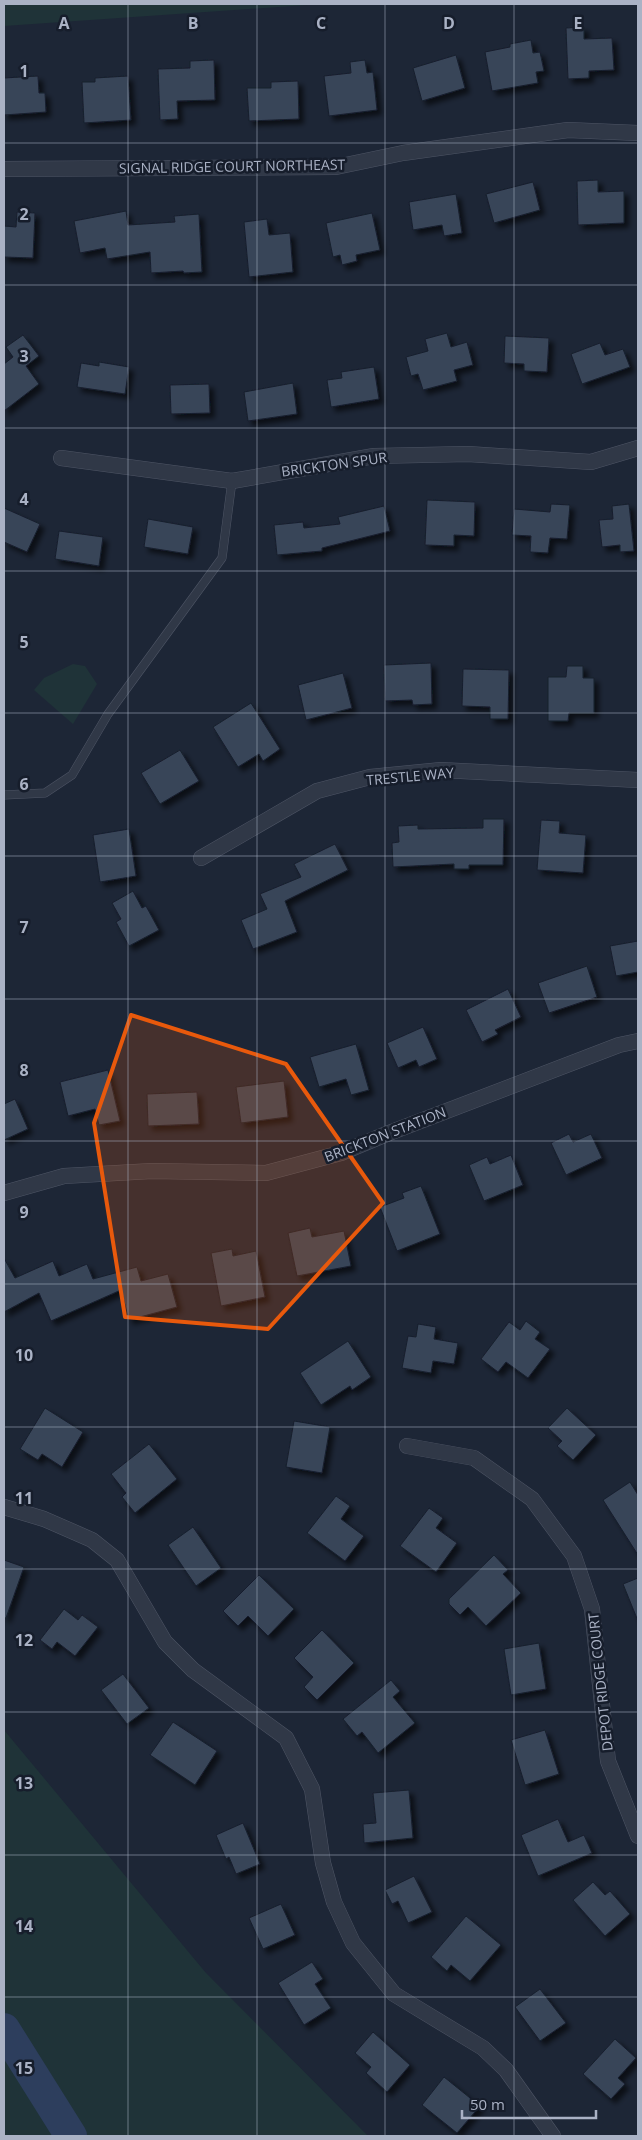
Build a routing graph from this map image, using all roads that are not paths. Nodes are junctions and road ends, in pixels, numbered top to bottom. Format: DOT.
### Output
graph roads {
  1 [pos="638,133"];
  2 [pos="4,169"];
  3 [pos="638,448"];
  4 [pos="61,458"];
  5 [pos="232,480"];
  6 [pos="638,780"];
  7 [pos="4,794"];
  8 [pos="201,858"];
  9 [pos="638,1041"];
  10 [pos="4,1193"];
  11 [pos="407,1446"];
  12 [pos="4,1507"];
  13 [pos="638,1836"];
  14 [pos="553,2136"];
  1 -- 2 [label="street, SIGNAL RIDGE COURT NORTHEAST"];
  3 -- 5 [label="street, BRICKTON SPUR"];
  4 -- 5 [label="street, BRICKTON SPUR"];
  5 -- 7 [label="lane"];
  6 -- 8 [label="street, TRESTLE WAY"];
  9 -- 10 [label="street, BRICKTON STATION"];
  11 -- 13 [label="street, DEPOT RIDGE COURT"];
  12 -- 14 [label="street"];
}
